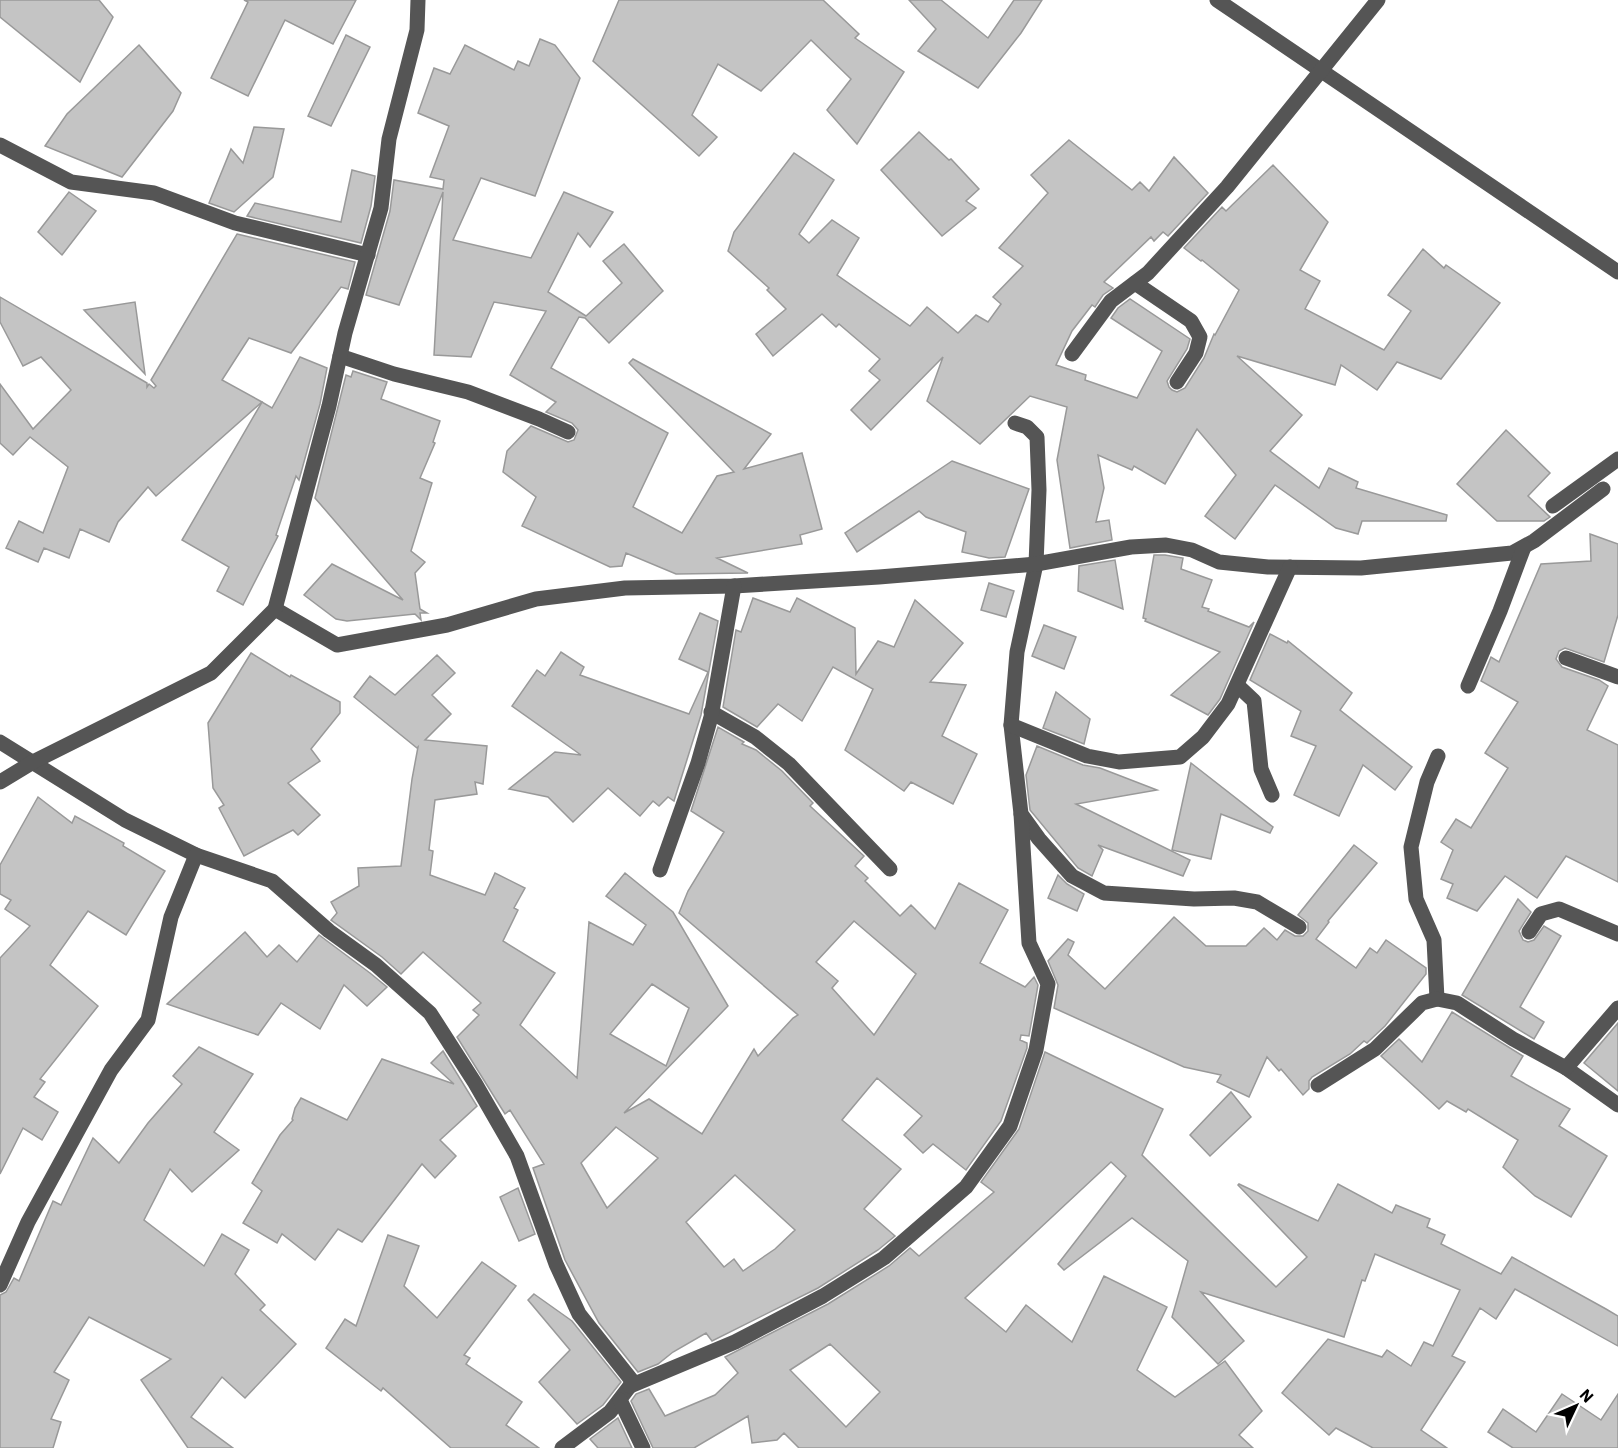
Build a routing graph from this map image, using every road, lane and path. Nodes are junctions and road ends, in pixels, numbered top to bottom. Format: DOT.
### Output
graph roads {
  1 [pos="418,0"];
  2 [pos="1217,0"];
  3 [pos="1378,0"];
  4 [pos="1321,70"];
  5 [pos="0,145"];
  6 [pos="368,255"];
  7 [pos="1618,272"];
  8 [pos="1135,283"];
  9 [pos="1072,354"];
  10 [pos="340,356"];
  11 [pos="1177,382"];
  12 [pos="1015,423"];
  13 [pos="568,432"];
  14 [pos="1618,459"];
  15 [pos="1603,489"];
  16 [pos="1553,506"];
  17 [pos="1524,547"];
  18 [pos="1036,564"];
  19 [pos="1290,567"];
  20 [pos="734,586"];
  21 [pos="275,609"];
  22 [pos="1566,658"];
  23 [pos="1618,677"];
  24 [pos="1237,685"];
  25 [pos="1468,686"];
  26 [pos="711,712"];
  27 [pos="1011,725"];
  28 [pos="0,742"];
  29 [pos="1438,756"];
  30 [pos="33,762"];
  31 [pos="0,782"];
  32 [pos="1272,795"];
  33 [pos="1021,814"];
  34 [pos="196,855"];
  35 [pos="890,869"];
  36 [pos="660,870"];
  37 [pos="1299,927"];
  38 [pos="1529,932"];
  39 [pos="1618,934"];
  40 [pos="1437,999"];
  41 [pos="1618,1008"];
  42 [pos="1566,1068"];
  43 [pos="1318,1085"];
  44 [pos="1618,1105"];
  45 [pos="0,1285"];
  46 [pos="630,1386"];
  47 [pos="620,1400"];
  48 [pos="562,1448"];
  49 [pos="643,1448"];
  1 -- 6 [label="street"];
  2 -- 4 [label="street"];
  3 -- 4 [label="street"];
  4 -- 7 [label="street"];
  4 -- 8 [label="street"];
  5 -- 6 [label="street"];
  6 -- 10 [label="street"];
  8 -- 9 [label="street"];
  8 -- 11 [label="street"];
  10 -- 13 [label="street"];
  10 -- 21 [label="street"];
  12 -- 18 [label="street"];
  14 -- 16 [label="street"];
  15 -- 17 [label="street"];
  17 -- 19 [label="street"];
  17 -- 25 [label="street"];
  18 -- 19 [label="street"];
  18 -- 20 [label="street"];
  18 -- 27 [label="street"];
  19 -- 24 [label="street"];
  20 -- 21 [label="street"];
  20 -- 26 [label="street"];
  21 -- 30 [label="street"];
  22 -- 23 [label="street"];
  24 -- 27 [label="street"];
  24 -- 32 [label="street"];
  26 -- 35 [label="street"];
  26 -- 36 [label="street"];
  27 -- 33 [label="street"];
  28 -- 30 [label="street"];
  29 -- 40 [label="street"];
  30 -- 31 [label="street"];
  30 -- 34 [label="street"];
  33 -- 37 [label="street"];
  33 -- 46 [label="street"];
  34 -- 45 [label="street"];
  34 -- 46 [label="street"];
  38 -- 39 [label="street"];
  40 -- 42 [label="street"];
  40 -- 43 [label="street"];
  41 -- 42 [label="street"];
  42 -- 44 [label="street"];
  46 -- 47 [label="street"];
  47 -- 48 [label="street"];
  47 -- 49 [label="street"];
}
